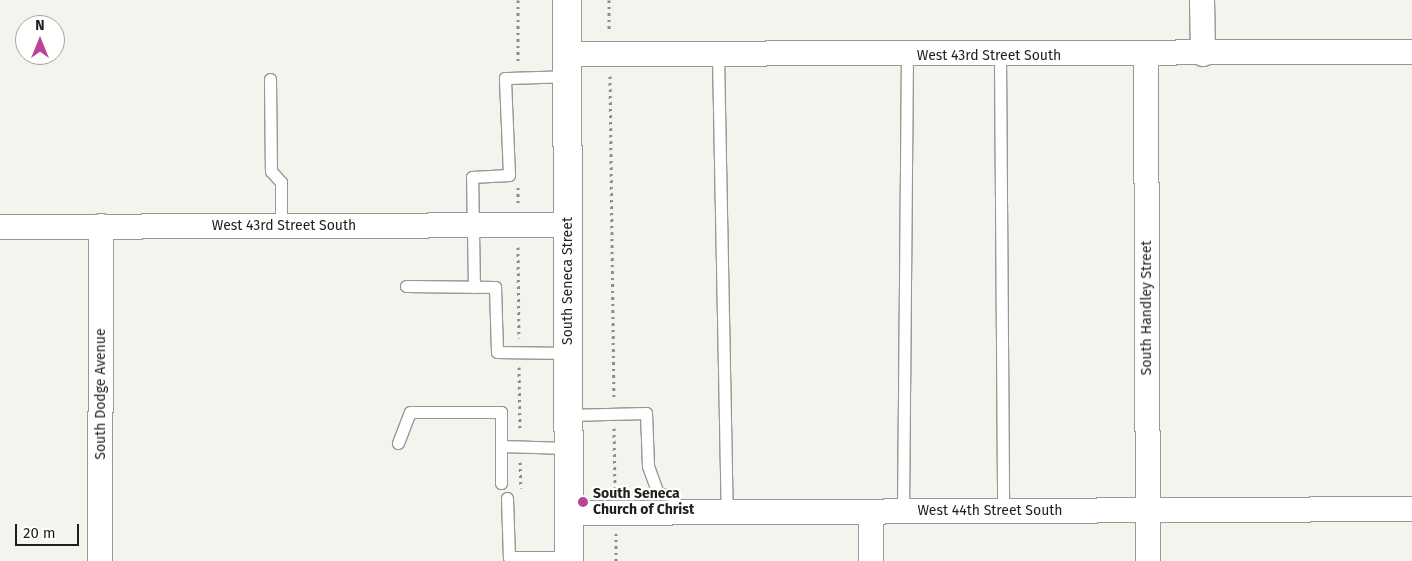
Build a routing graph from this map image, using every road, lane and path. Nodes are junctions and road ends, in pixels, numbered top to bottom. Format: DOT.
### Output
graph roads {
  1 [pos="518,0"];
  2 [pos="567,0"];
  3 [pos="609,0"];
  4 [pos="1202,0"];
  5 [pos="1412,52"];
  6 [pos="1202,54"];
  7 [pos="1146,55"];
  8 [pos="610,56"];
  9 [pos="718,56"];
  10 [pos="907,56"];
  11 [pos="1000,56"];
  12 [pos="567,65"];
  13 [pos="518,77"];
  14 [pos="270,79"];
  15 [pos="518,179"];
  16 [pos="474,225"];
  17 [pos="518,225"];
  18 [pos="567,225"];
  19 [pos="101,226"];
  20 [pos="281,226"];
  21 [pos="0,227"];
  22 [pos="406,286"];
  23 [pos="474,287"];
  24 [pos="519,352"];
  25 [pos="568,353"];
  26 [pos="568,414"];
  27 [pos="614,414"];
  28 [pos="398,443"];
  29 [pos="501,446"];
  30 [pos="520,446"];
  31 [pos="568,448"];
  32 [pos="501,483"];
  33 [pos="521,493"];
  34 [pos="507,498"];
  35 [pos="1412,509"];
  36 [pos="1003,511"];
  37 [pos="1148,511"];
  38 [pos="674,512"];
  39 [pos="871,512"];
  40 [pos="903,512"];
  41 [pos="568,513"];
  42 [pos="727,513"];
  43 [pos="615,514"];
  44 [pos="569,559"];
  45 [pos="100,561"];
  46 [pos="616,561"];
  47 [pos="871,561"];
  48 [pos="1148,561"];
  1 -- 13 [label="path"];
  2 -- 12 [label="street, South Seneca Street"];
  3 -- 8 [label="path"];
  4 -- 6 [label="street"];
  5 -- 6 [label="street, West 43rd Street South"];
  6 -- 7 [label="street, West 43rd Street South"];
  7 -- 11 [label="street, West 43rd Street South"];
  7 -- 37 [label="street, South Handley Street"];
  8 -- 9 [label="street, West 43rd Street South"];
  8 -- 12 [label="street, West 43rd Street South"];
  8 -- 27 [label="path"];
  9 -- 10 [label="street, West 43rd Street South"];
  9 -- 42 [label="lane"];
  10 -- 11 [label="street, West 43rd Street South"];
  10 -- 40 [label="lane"];
  11 -- 36 [label="lane"];
  12 -- 13 [label="lane"];
  12 -- 18 [label="street, South Seneca Street"];
  13 -- 16 [label="lane"];
  14 -- 20 [label="lane"];
  15 -- 17 [label="path"];
  16 -- 17 [label="street, West 43rd Street South"];
  16 -- 20 [label="street, West 43rd Street South"];
  16 -- 23 [label="lane"];
  17 -- 18 [label="street, West 43rd Street South"];
  17 -- 24 [label="path"];
  18 -- 25 [label="street, South Seneca Street"];
  19 -- 20 [label="street, West 43rd Street South"];
  19 -- 21 [label="street, West 43rd Street South"];
  19 -- 45 [label="street, South Dodge Avenue"];
  22 -- 23 [label="lane"];
  23 -- 24 [label="lane"];
  24 -- 25 [label="lane"];
  24 -- 30 [label="path"];
  25 -- 26 [label="street, South Seneca Street"];
  26 -- 27 [label="lane"];
  26 -- 31 [label="street, South Seneca Street"];
  27 -- 38 [label="lane"];
  27 -- 43 [label="path"];
  28 -- 29 [label="lane"];
  29 -- 30 [label="lane"];
  29 -- 32 [label="lane"];
  30 -- 31 [label="lane"];
  30 -- 33 [label="path"];
  31 -- 41 [label="street, South Seneca Street"];
  34 -- 44 [label="lane"];
  35 -- 37 [label="street, West 44th Street South"];
  36 -- 37 [label="street, West 44th Street South"];
  36 -- 40 [label="street, West 44th Street South"];
  37 -- 48 [label="street, South Handley Street"];
  38 -- 42 [label="street, West 44th Street South"];
  38 -- 43 [label="street, West 44th Street South"];
  39 -- 40 [label="street, West 44th Street South"];
  39 -- 42 [label="street, West 44th Street South"];
  39 -- 47 [label="street"];
  41 -- 43 [label="street, West 44th Street South"];
  41 -- 44 [label="street, South Seneca Street"];
  43 -- 46 [label="path"];
}
